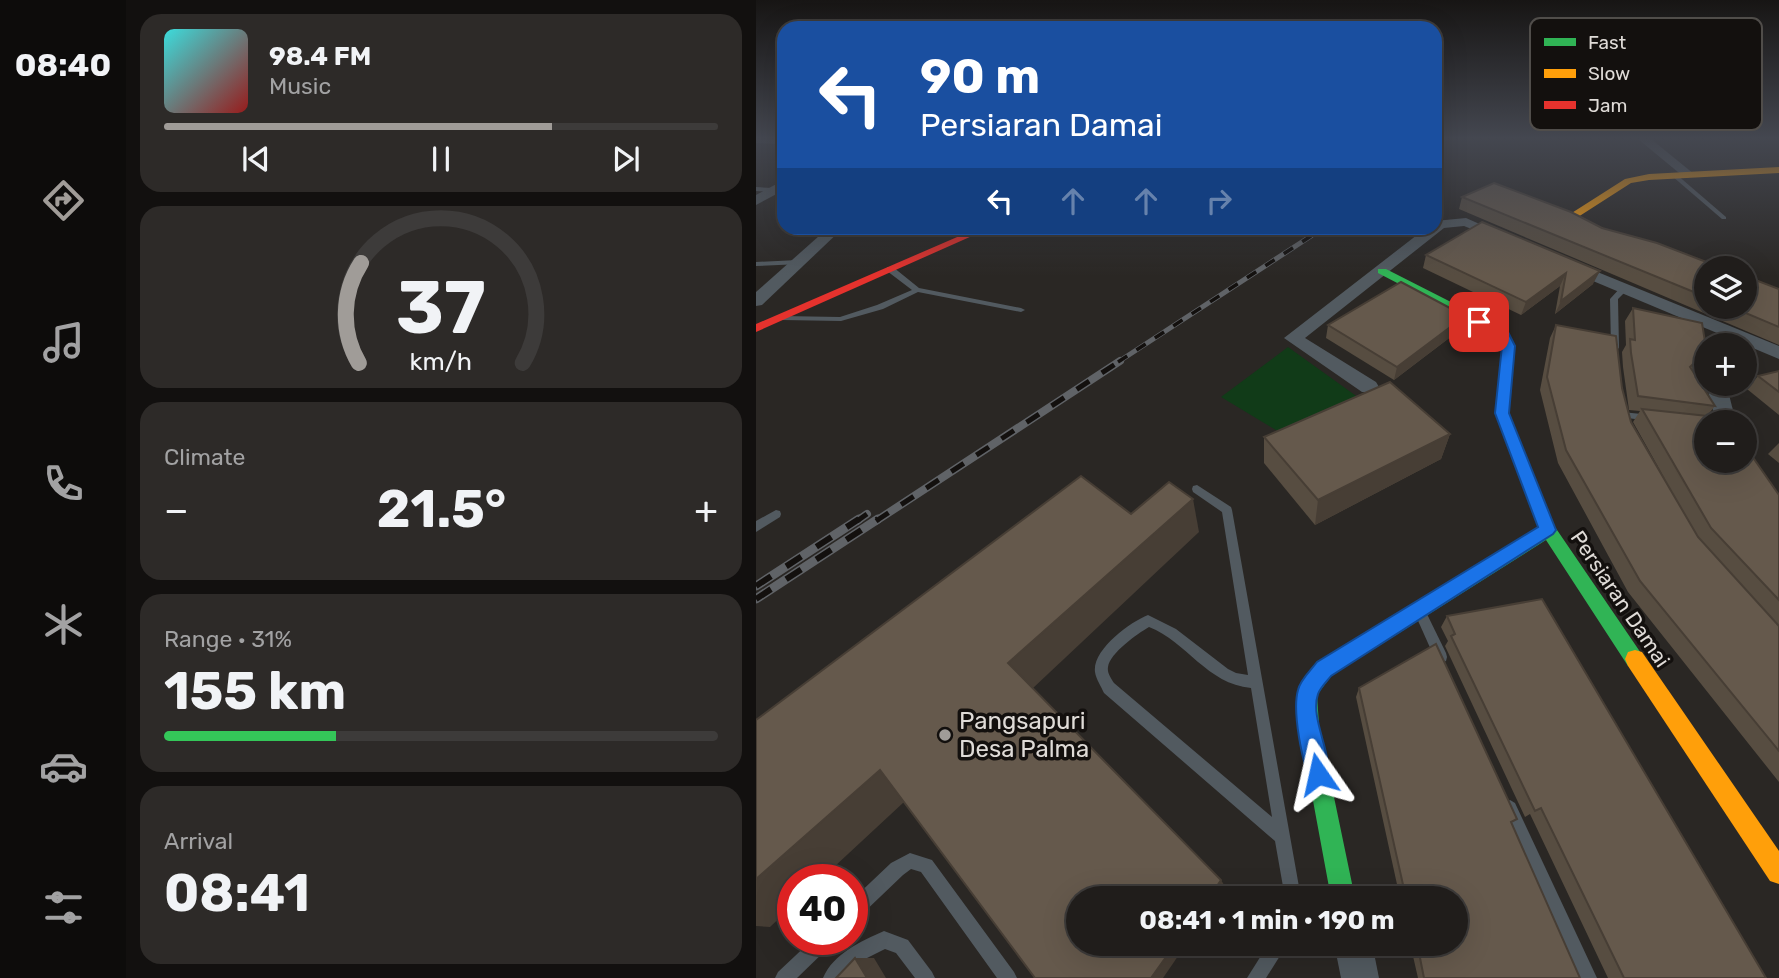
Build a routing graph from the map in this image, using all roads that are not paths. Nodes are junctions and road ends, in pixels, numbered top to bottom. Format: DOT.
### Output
graph roads {
  1 [pos="1622,185"];
  2 [pos="1691,185"];
  3 [pos="777,187"];
  4 [pos="777,188"];
  5 [pos="756,189"];
  6 [pos="756,201"];
  7 [pos="1724,218"];
  8 [pos="1442,224"];
  9 [pos="828,235"];
  10 [pos="969,235"];
  11 [pos="1426,235"];
  12 [pos="1624,240"];
  13 [pos="1515,243"];
  14 [pos="1551,258"];
  15 [pos="799,262"];
  16 [pos="756,264"];
  17 [pos="890,269"];
  18 [pos="1382,271"];
  19 [pos="1624,289"];
  20 [pos="918,290"];
  21 [pos="756,301"];
  22 [pos="1021,310"];
  23 [pos="779,318"];
  24 [pos="756,328"];
  25 [pos="1779,353"];
  26 [pos="1617,362"];
  27 [pos="1369,387"];
  28 [pos="1621,402"];
  29 [pos="1658,419"];
  30 [pos="1197,489"];
  31 [pos="776,514"];
  32 [pos="756,527"];
  33 [pos="1548,530"];
  34 [pos="1419,608"];
  35 [pos="1447,670"];
  36 [pos="1257,682"];
  37 [pos="1503,793"];
  38 [pos="1284,838"];
  39 [pos="1779,872"];
  40 [pos="1291,886"];
  41 [pos="1341,886"];
  42 [pos="868,897"];
  43 [pos="808,955"];
  44 [pos="1270,956"];
  45 [pos="1356,956"];
  46 [pos="784,978"];
  47 [pos="832,978"];
  48 [pos="926,978"];
  49 [pos="1008,978"];
  50 [pos="1256,978"];
  51 [pos="1360,978"];
  52 [pos="1588,978"];
  1 -- 12 [label="street"];
  2 -- 7 [label="lane"];
  3 -- 5 [label="lane"];
  4 -- 6 [label="street"];
  8 -- 13 [label="street"];
  9 -- 15 [label="street"];
  10 -- 17 [label="street"];
  11 -- 18 [label="street"];
  14 -- 19 [label="street"];
  15 -- 16 [label="lane"];
  15 -- 21 [label="street"];
  17 -- 20 [label="lane"];
  17 -- 23 [label="street"];
  18 -- 27 [label="street"];
  18 -- 33 [label="street, Persiaran Damai"];
  19 -- 25 [label="street"];
  19 -- 26 [label="lane"];
  20 -- 22 [label="lane"];
  20 -- 23 [label="lane"];
  23 -- 24 [label="street"];
  28 -- 29 [label="lane"];
  30 -- 36 [label="lane"];
  31 -- 32 [label="lane"];
  33 -- 34 [label="street"];
  33 -- 39 [label="street, Persiaran Damai"];
  34 -- 35 [label="lane"];
  34 -- 41 [label="street"];
  36 -- 38 [label="lane"];
  36 -- 38 [label="lane"];
  37 -- 52 [label="lane"];
  38 -- 40 [label="lane"];
  42 -- 49 [label="lane"];
  43 -- 46 [label="lane"];
  44 -- 50 [label="lane"];
  45 -- 51 [label="street"];
  47 -- 48 [label="lane"];
}
